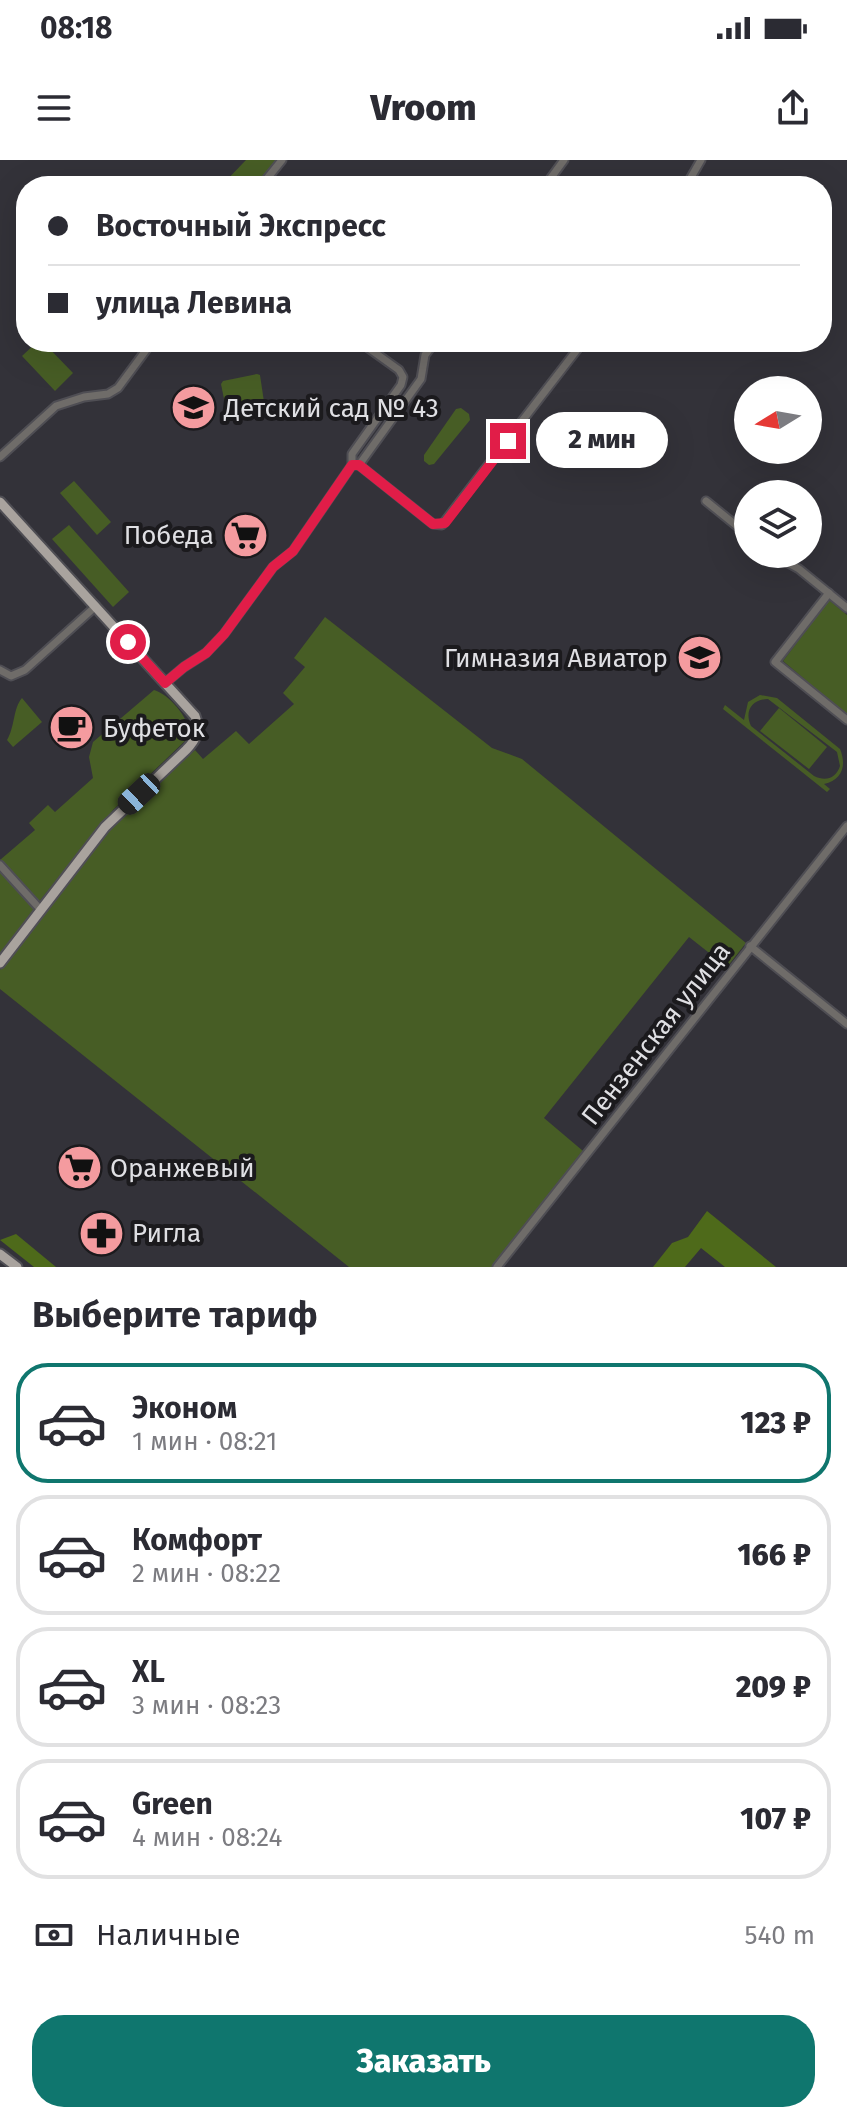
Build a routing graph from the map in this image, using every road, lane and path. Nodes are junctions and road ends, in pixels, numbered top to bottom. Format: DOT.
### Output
graph roads {
  1 [pos="282,160"];
  2 [pos="269,176"];
  3 [pos="145,352"];
  4 [pos="374,352"];
  5 [pos="427,352"];
  6 [pos="575,352"];
  7 [pos="0,457"];
  8 [pos="356,465"];
  9 [pos="706,501"];
  10 [pos="0,502"];
  11 [pos="734,524"];
  12 [pos="797,568"];
  13 [pos="829,593"];
  14 [pos="96,606"];
  15 [pos="847,608"];
  16 [pos="0,670"];
  17 [pos="165,683"];
  18 [pos="847,720"];
  19 [pos="847,826"];
  20 [pos="0,865"];
  21 [pos="40,909"];
  22 [pos="750,946"];
  23 [pos="0,963"];
  24 [pos="847,1024"];
  25 [pos="0,1254"];
  26 [pos="17,1267"];
  27 [pos="497,1267"];
  1 -- 2 [label="street"];
  3 -- 7 [label="street"];
  4 -- 8 [label="street"];
  5 -- 8 [label="street"];
  6 -- 8 [label="street"];
  8 -- 17 [label="street"];
  9 -- 11 [label="street"];
  10 -- 14 [label="main road"];
  12 -- 13 [label="street"];
  13 -- 15 [label="street"];
  13 -- 18 [label="street"];
  14 -- 16 [label="street"];
  14 -- 17 [label="main road"];
  17 -- 21 [label="main road"];
  19 -- 22 [label="street, Пензенская улица"];
  20 -- 21 [label="street"];
  21 -- 23 [label="main road"];
  22 -- 24 [label="street"];
  22 -- 27 [label="street, Пензенская улица"];
  25 -- 26 [label="main road"];
}
